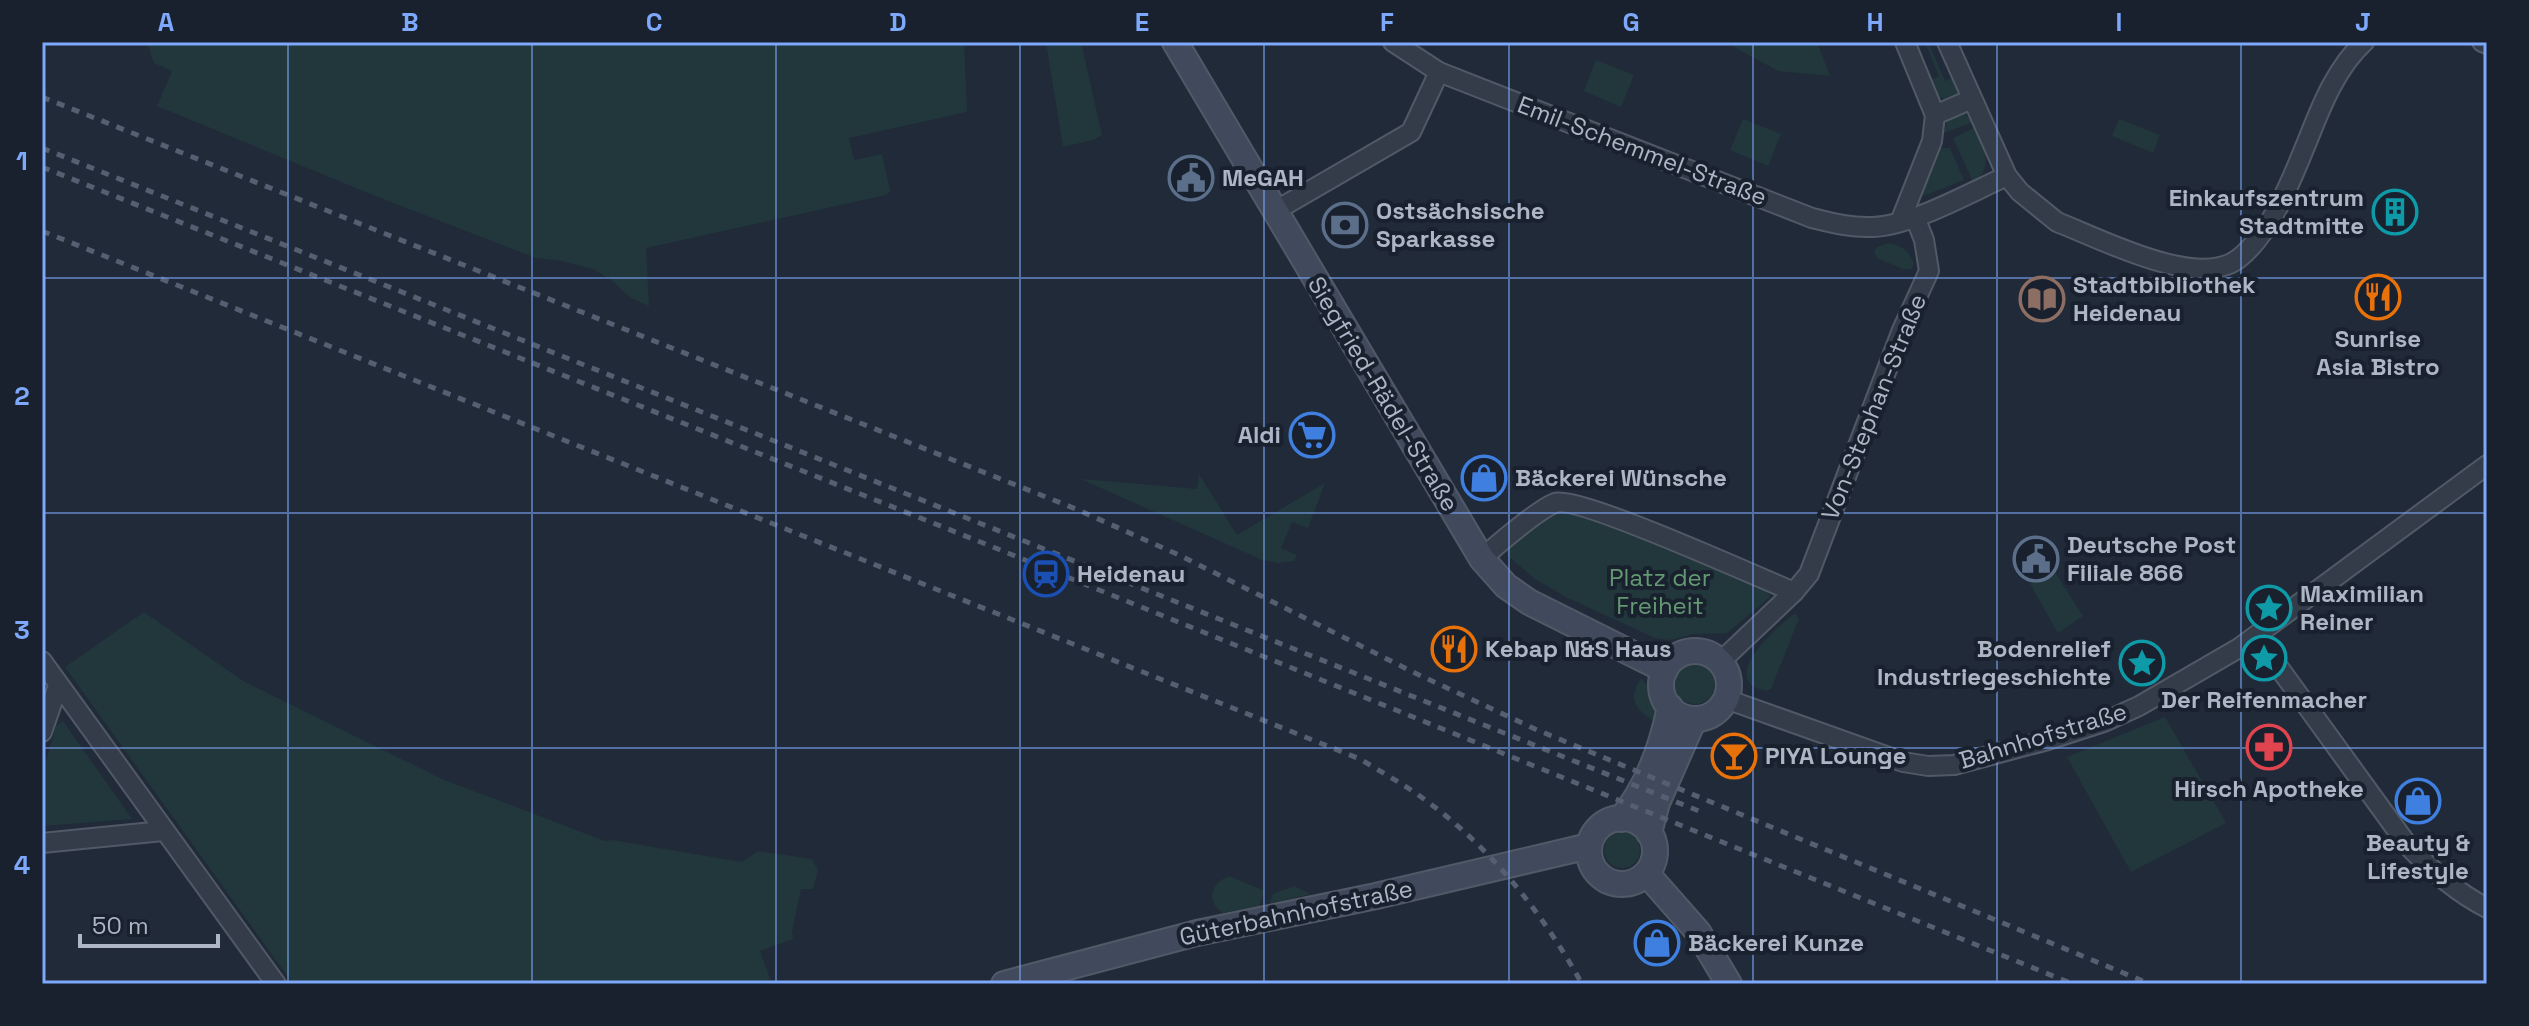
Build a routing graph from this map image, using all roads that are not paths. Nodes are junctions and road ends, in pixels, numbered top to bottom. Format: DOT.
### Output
graph roads {
  1 [pos="1175,42"];
  2 [pos="1393,42"];
  3 [pos="1905,42"];
  4 [pos="1947,42"];
  5 [pos="2364,42"];
  6 [pos="1439,72"];
  7 [pos="1972,99"];
  8 [pos="1935,115"];
  9 [pos="2007,176"];
  10 [pos="1275,211"];
  11 [pos="1908,219"];
  12 [pos="2484,472"];
  13 [pos="1482,559"];
  14 [pos="1794,592"];
  15 [pos="2256,636"];
  16 [pos="42,661"];
  17 [pos="1720,662"];
  18 [pos="1665,670"];
  19 [pos="58,686"];
  20 [pos="1726,699"];
  21 [pos="1670,707"];
  22 [pos="1694,719"];
  23 [pos="42,732"];
  24 [pos="1621,819"];
  25 [pos="163,831"];
  26 [pos="1649,833"];
  27 [pos="42,843"];
  28 [pos="1589,846"];
  29 [pos="1647,874"];
  30 [pos="2487,908"];
  31 [pos="1064,976"];
  32 [pos="276,984"];
  33 [pos="1004,984"];
  34 [pos="1729,984"];
  1 -- 10 [label="street, Siegfried-Rädel-Straße"];
  2 -- 6 [label="street, Emil-Schemmel-Straße"];
  3 -- 8 [label="street"];
  4 -- 7 [label="street"];
  5 -- 9 [label="street"];
  6 -- 10 [label="street"];
  6 -- 11 [label="street, Emil-Schemmel-Straße"];
  7 -- 8 [label="street"];
  7 -- 9 [label="street"];
  8 -- 11 [label="street"];
  9 -- 11 [label="street, Emil-Schemmel-Straße"];
  10 -- 13 [label="street, Siegfried-Rädel-Straße"];
  11 -- 14 [label="street, Von-Stephan-Straße"];
  12 -- 15 [label="street, Bahnhofstraße"];
  13 -- 14 [label="street"];
  13 -- 18 [label="street, Siegfried-Rädel-Straße"];
  14 -- 17 [label="street"];
  15 -- 20 [label="street, Bahnhofstraße"];
  15 -- 30 [label="street"];
  16 -- 19 [label="street"];
  17 -- 18 [label="street"];
  17 -- 20 [label="street"];
  18 -- 21 [label="street"];
  19 -- 23 [label="street"];
  19 -- 25 [label="street"];
  20 -- 22 [label="street"];
  21 -- 22 [label="street"];
  21 -- 24 [label="street"];
  22 -- 26 [label="street"];
  24 -- 26 [label="street"];
  24 -- 28 [label="street"];
  25 -- 27 [label="street"];
  25 -- 32 [label="street"];
  26 -- 29 [label="street"];
  28 -- 29 [label="street"];
  28 -- 31 [label="street, Güterbahnhofstraße"];
  29 -- 34 [label="street"];
  31 -- 33 [label="street, Güterbahnhofstraße"];
}
